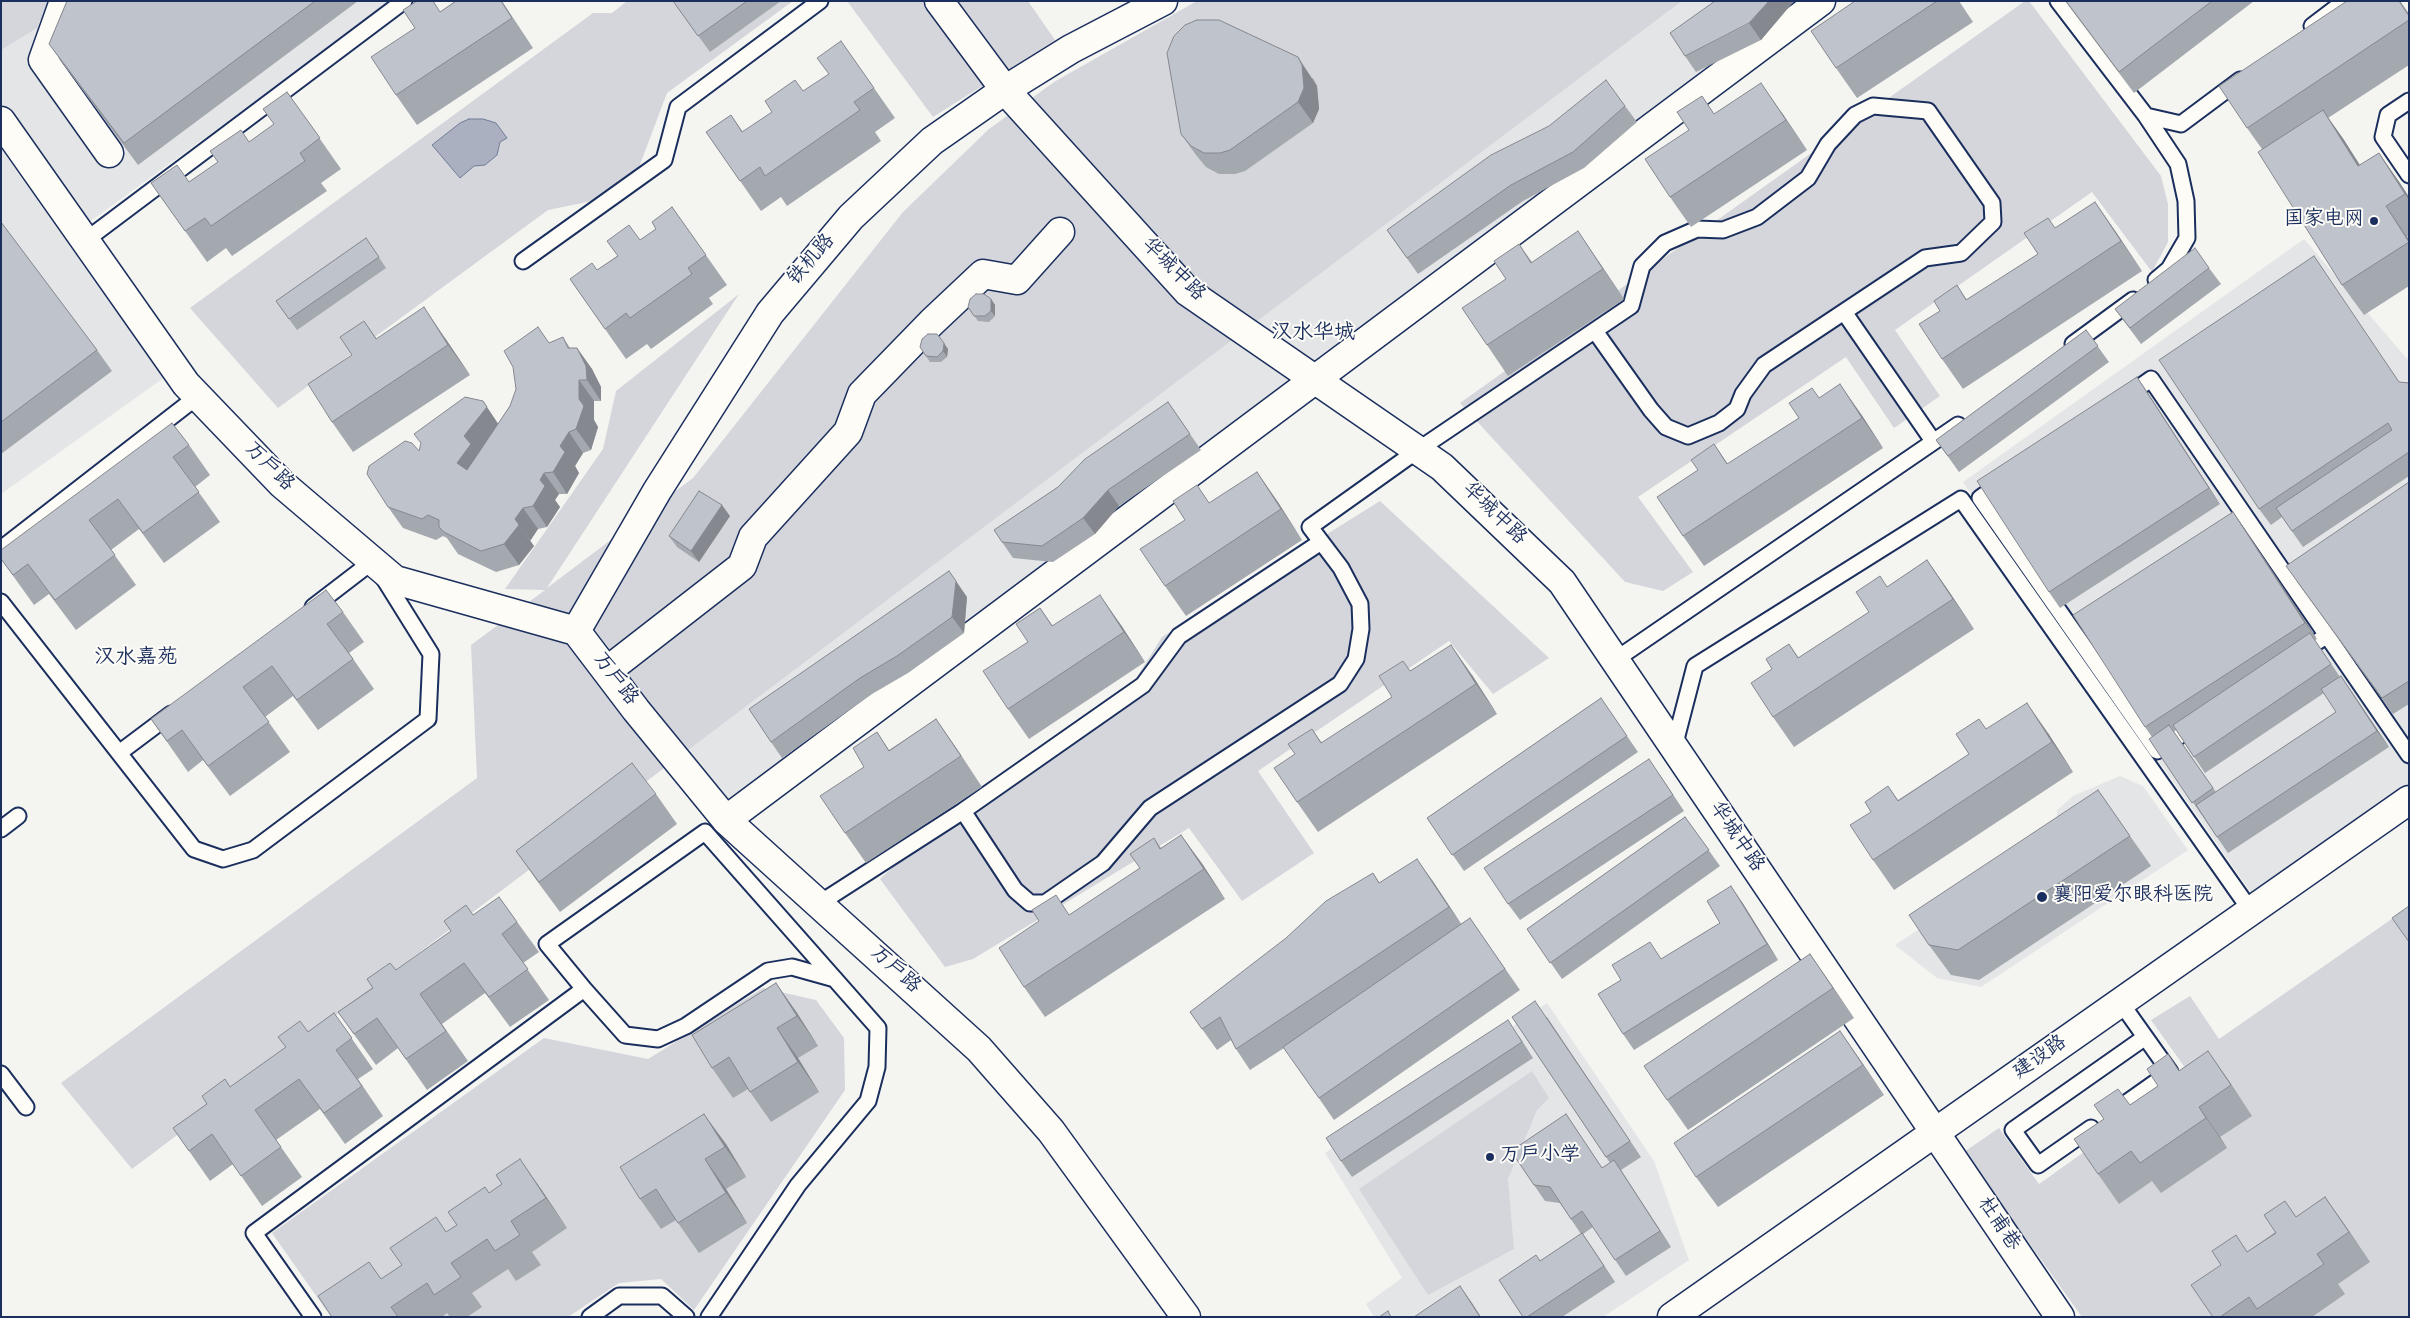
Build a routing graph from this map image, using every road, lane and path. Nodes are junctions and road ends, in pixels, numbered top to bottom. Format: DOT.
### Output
graph roads {
  1 [pos="64,1"];
  2 [pos="404,1"];
  3 [pos="820,1"];
  4 [pos="939,1"];
  5 [pos="1163,1"];
  6 [pos="1821,1"];
  7 [pos="2058,1"];
  8 [pos="2345,1"];
  9 [pos="2298,36"];
  10 [pos="2252,71"];
  11 [pos="1005,90"];
  12 [pos="2409,101"];
  13 [pos="2146,116"];
  14 [pos="1,121"];
  15 [pos="109,153"];
  16 [pos="2409,174"];
  17 [pos="1060,232"];
  18 [pos="86,240"];
  19 [pos="523,261"];
  20 [pos="1844,312"];
  21 [pos="1595,331"];
  22 [pos="2060,354"];
  23 [pos="1314,380"];
  24 [pos="198,396"];
  25 [pos="2111,407"];
  26 [pos="1973,414"];
  27 [pos="1933,441"];
  28 [pos="1418,450"];
  29 [pos="2013,475"];
  30 [pos="1322,542"];
  31 [pos="1,549"];
  32 [pos="373,562"];
  33 [pos="2299,563"];
  34 [pos="2283,574"];
  35 [pos="1,602"];
  36 [pos="302,616"];
  37 [pos="576,631"];
  38 [pos="2326,636"];
  39 [pos="1615,660"];
  40 [pos="2286,663"];
  41 [pos="607,671"];
  42 [pos="182,705"];
  43 [pos="2205,718"];
  44 [pos="1674,747"];
  45 [pos="119,753"];
  46 [pos="2409,755"];
  47 [pos="2409,800"];
  48 [pos="962,811"];
  49 [pos="18,816"];
  50 [pos="726,820"];
  51 [pos="1,829"];
  52 [pos="820,903"];
  53 [pos="2251,911"];
  54 [pos="835,980"];
  55 [pos="584,989"];
  56 [pos="2121,1003"];
  57 [pos="2144,1038"];
  58 [pos="1,1074"];
  59 [pos="26,1107"];
  60 [pos="1935,1134"];
  61 [pos="313,1317"];
  62 [pos="590,1317"];
  63 [pos="686,1317"];
  64 [pos="709,1317"];
  65 [pos="1186,1317"];
  66 [pos="1672,1317"];
  67 [pos="2060,1317"];
  1 -- 15 [label="street"];
  2 -- 18 [label="lane"];
  3 -- 19 [label="lane"];
  4 -- 11 [label="street, 华城中路"];
  5 -- 11 [label="street, 铁机路"];
  6 -- 23 [label="street"];
  7 -- 13 [label="lane"];
  8 -- 9 [label="lane"];
  10 -- 13 [label="lane"];
  11 -- 23 [label="street, 华城中路"];
  11 -- 37 [label="street, 铁机路"];
  12 -- 16 [label="lane"];
  13 -- 22 [label="lane"];
  14 -- 18 [label="street, 万户路"];
  17 -- 41 [label="street"];
  18 -- 24 [label="street, 万户路"];
  20 -- 21 [label="lane"];
  20 -- 21 [label="lane"];
  20 -- 27 [label="lane"];
  21 -- 28 [label="lane"];
  23 -- 28 [label="street, 华城中路"];
  23 -- 50 [label="street"];
  24 -- 31 [label="lane"];
  24 -- 32 [label="street, 万户路"];
  25 -- 34 [label="lane"];
  26 -- 27 [label="lane"];
  27 -- 39 [label="lane"];
  28 -- 30 [label="lane"];
  28 -- 39 [label="street, 华城中路"];
  29 -- 43 [label="lane"];
  30 -- 48 [label="lane"];
  30 -- 48 [label="lane"];
  32 -- 36 [label="lane"];
  32 -- 37 [label="street, 万户路"];
  32 -- 45 [label="lane"];
  33 -- 34 [label="lane"];
  34 -- 38 [label="lane"];
  35 -- 45 [label="lane"];
  37 -- 41 [label="street, 万户路"];
  38 -- 40 [label="lane"];
  38 -- 46 [label="lane"];
  39 -- 44 [label="street, 华城中路"];
  41 -- 50 [label="street, 万户路"];
  42 -- 45 [label="lane"];
  44 -- 53 [label="lane"];
  44 -- 60 [label="street, 华城中路"];
  47 -- 53 [label="street, 建设路"];
  48 -- 52 [label="lane"];
  49 -- 51 [label="lane"];
  50 -- 52 [label="street, 万户路"];
  52 -- 65 [label="street, 万户路"];
  53 -- 56 [label="street, 建设路"];
  54 -- 55 [label="lane"];
  54 -- 55 [label="lane"];
  54 -- 64 [label="lane"];
  55 -- 61 [label="lane"];
  56 -- 57 [label="lane"];
  56 -- 60 [label="street, 建设路"];
  57 -- 57 [label="lane"];
  58 -- 59 [label="lane"];
  60 -- 66 [label="street, 建设路"];
  60 -- 67 [label="street, 杜甫巷"];
  62 -- 63 [label="lane"];
}
